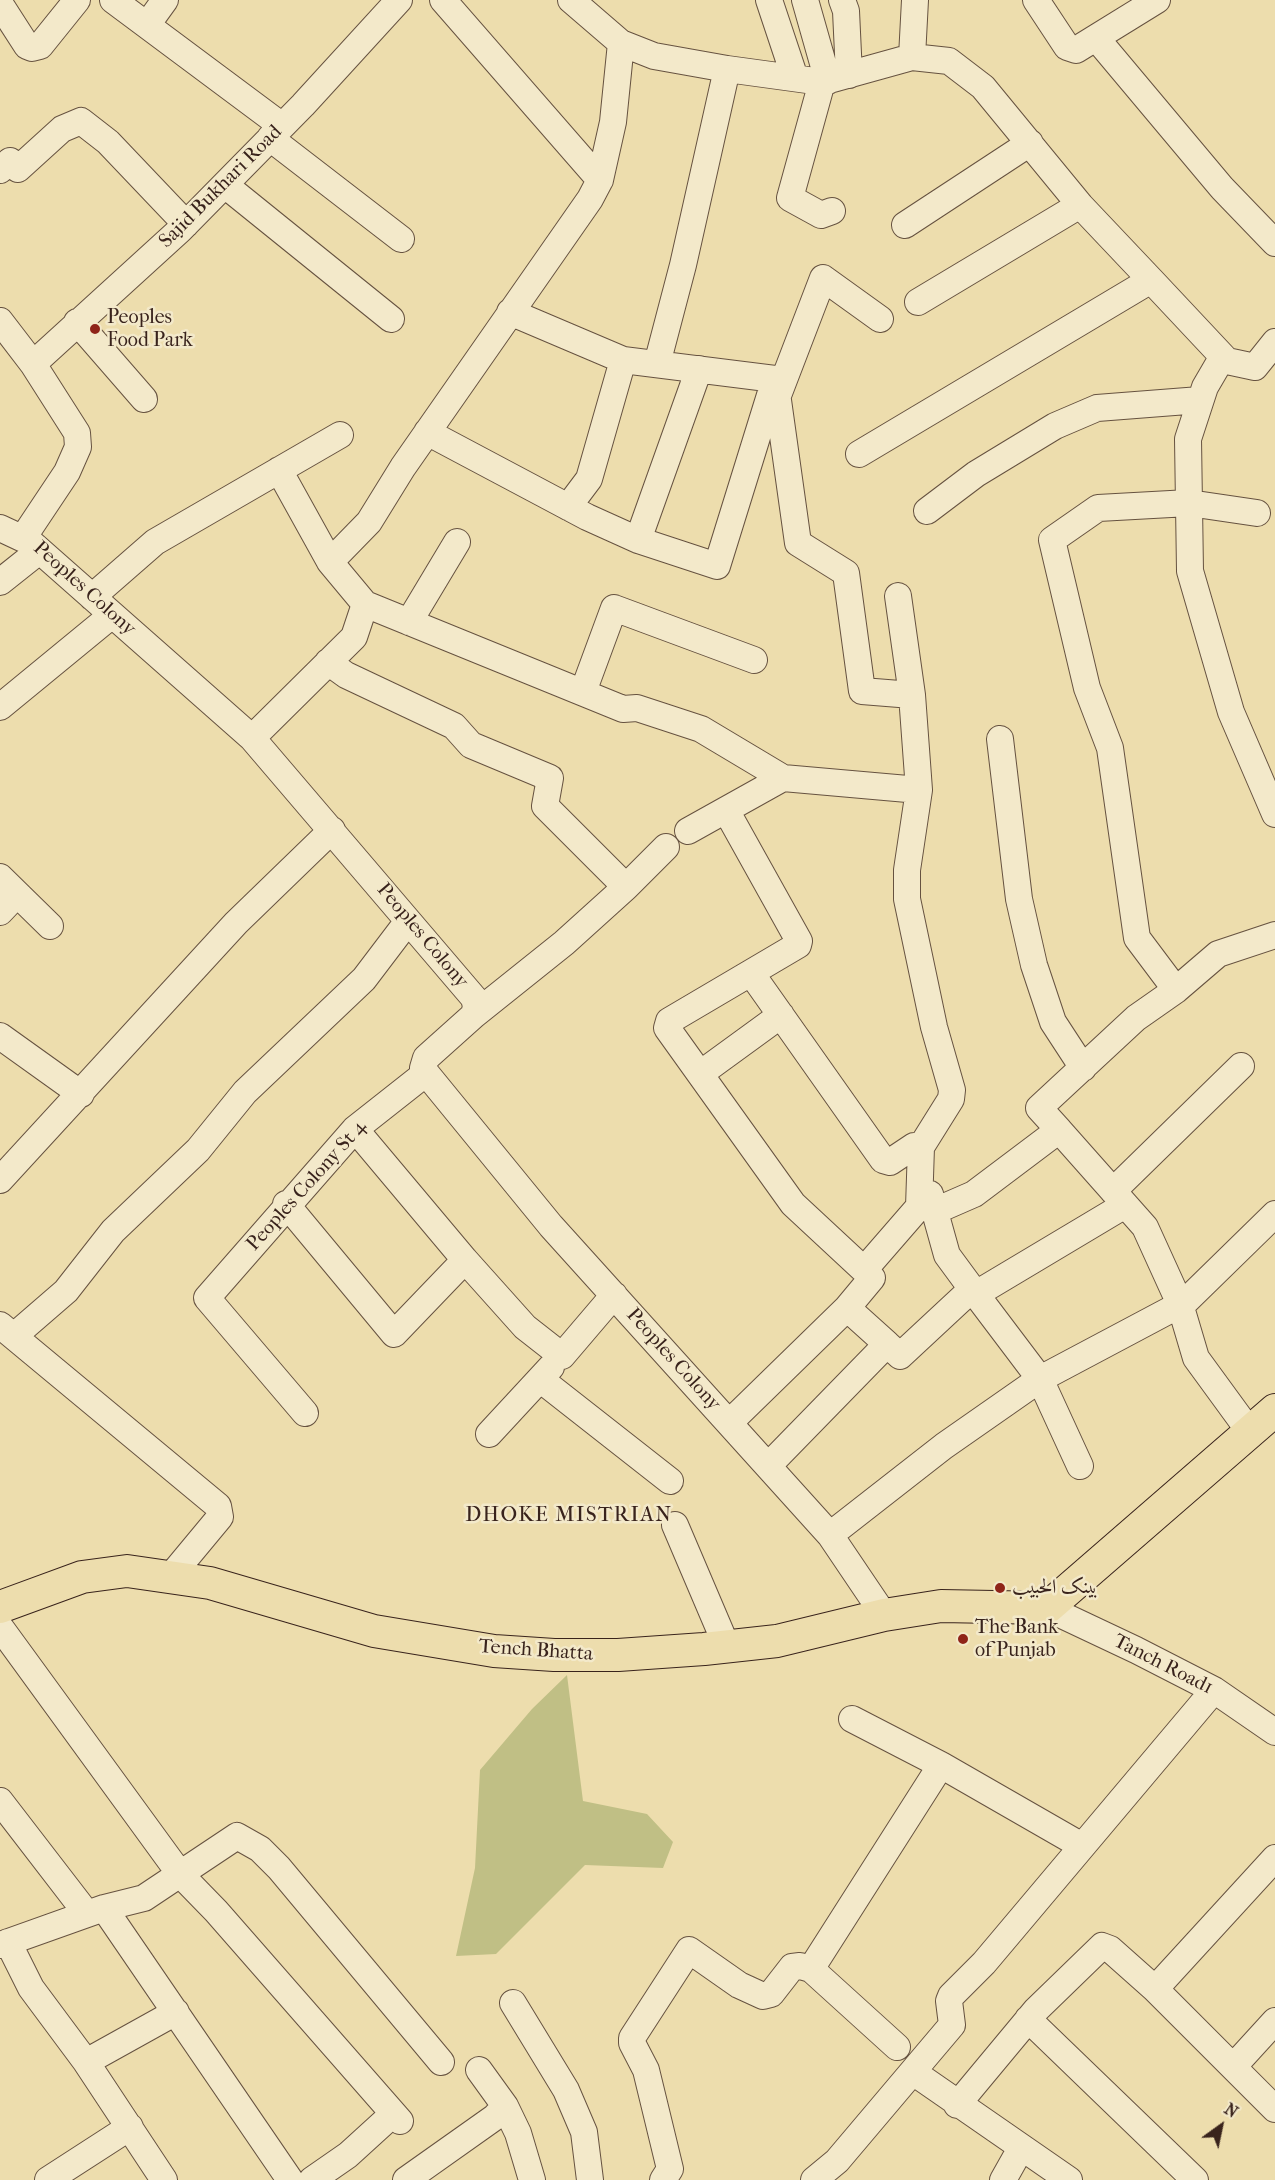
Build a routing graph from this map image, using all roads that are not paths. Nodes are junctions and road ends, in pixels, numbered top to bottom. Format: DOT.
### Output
graph roads {
  1 [pos="77,0"];
  2 [pos="113,0"];
  3 [pos="165,0"];
  4 [pos="399,0"];
  5 [pos="444,0"];
  6 [pos="571,0"];
  7 [pos="769,0"];
  8 [pos="805,0"];
  9 [pos="842,0"];
  10 [pos="915,0"];
  11 [pos="1036,0"];
  12 [pos="1150,2"];
  13 [pos="0,4"];
  14 [pos="147,25"];
  15 [pos="1097,39"];
  16 [pos="621,43"];
  17 [pos="912,57"];
  18 [pos="727,69"];
  19 [pos="795,78"];
  20 [pos="833,79"];
  21 [pos="276,132"];
  22 [pos="1030,143"];
  23 [pos="0,171"];
  24 [pos="600,180"];
  25 [pos="225,185"];
  26 [pos="1080,205"];
  27 [pos="832,211"];
  28 [pos="186,224"];
  29 [pos="905,225"];
  30 [pos="400,239"];
  31 [pos="1275,243"];
  32 [pos="1151,280"];
  33 [pos="918,302"];
  34 [pos="510,312"];
  35 [pos="391,320"];
  36 [pos="880,320"];
  37 [pos="0,321"];
  38 [pos="77,322"];
  39 [pos="1275,342"];
  40 [pos="623,360"];
  41 [pos="1227,361"];
  42 [pos="33,364"];
  43 [pos="657,364"];
  44 [pos="699,369"];
  45 [pos="776,389"];
  46 [pos="144,399"];
  47 [pos="1200,400"];
  48 [pos="427,432"];
  49 [pos="340,435"];
  50 [pos="859,454"];
  51 [pos="279,470"];
  52 [pos="1189,503"];
  53 [pos="568,507"];
  54 [pos="927,511"];
  55 [pos="1257,513"];
  56 [pos="0,528"];
  57 [pos="638,540"];
  58 [pos="457,542"];
  59 [pos="34,547"];
  60 [pos="330,562"];
  61 [pos="0,582"];
  62 [pos="898,596"];
  63 [pos="92,597"];
  64 [pos="365,604"];
  65 [pos="112,615"];
  66 [pos="409,622"];
  67 [pos="754,660"];
  68 [pos="328,662"];
  69 [pos="583,692"];
  70 [pos="912,695"];
  71 [pos="0,707"];
  72 [pos="252,738"];
  73 [pos="1000,739"];
  74 [pos="783,778"];
  75 [pos="1270,787"];
  76 [pos="919,790"];
  77 [pos="726,810"];
  78 [pos="1275,814"];
  79 [pos="332,830"];
  80 [pos="688,831"];
  81 [pos="666,847"];
  82 [pos="626,887"];
  83 [pos="6,894"];
  84 [pos="408,921"];
  85 [pos="50,926"];
  86 [pos="1275,935"];
  87 [pos="751,973"];
  88 [pos="1176,990"];
  89 [pos="474,1015"];
  90 [pos="781,1015"];
  91 [pos="0,1036"];
  92 [pos="1241,1066"];
  93 [pos="1083,1068"];
  94 [pos="426,1073"];
  95 [pos="700,1074"];
  96 [pos="81,1094"];
  97 [pos="355,1129"];
  98 [pos="1059,1130"];
  99 [pos="921,1147"];
  100 [pos="0,1180"];
  101 [pos="1119,1198"];
  102 [pos="286,1204"];
  103 [pos="927,1209"];
  104 [pos="1275,1214"];
  105 [pos="465,1260"];
  106 [pos="864,1270"];
  107 [pos="974,1292"];
  108 [pos="614,1296"];
  109 [pos="1180,1304"];
  110 [pos="847,1308"];
  111 [pos="7,1330"];
  112 [pos="887,1344"];
  113 [pos="562,1356"];
  114 [pos="540,1379"];
  115 [pos="1041,1379"];
  116 [pos="1275,1410"];
  117 [pos="304,1413"];
  118 [pos="729,1423"];
  119 [pos="1250,1432"];
  120 [pos="489,1434"];
  121 [pos="768,1466"];
  122 [pos="1080,1466"];
  123 [pos="670,1481"];
  124 [pos="675,1525"];
  125 [pos="830,1535"];
  126 [pos="171,1576"];
  127 [pos="0,1607"];
  128 [pos="1047,1608"];
  129 [pos="884,1615"];
  130 [pos="0,1627"];
  131 [pos="726,1647"];
  132 [pos="1214,1690"];
  133 [pos="852,1719"];
  134 [pos="1275,1732"];
  135 [pos="941,1765"];
  136 [pos="0,1801"];
  137 [pos="1082,1846"];
  138 [pos="1275,1858"];
  139 [pos="180,1874"];
  140 [pos="96,1911"];
  141 [pos="4,1944"];
  142 [pos="811,1969"];
  143 [pos="1155,1989"];
  144 [pos="513,2003"];
  145 [pos="176,2012"];
  146 [pos="1028,2019"];
  147 [pos="1275,2021"];
  148 [pos="897,2047"];
  149 [pos="87,2062"];
  150 [pos="441,2062"];
  151 [pos="1233,2067"];
  152 [pos="478,2070"];
  153 [pos="913,2072"];
  154 [pos="957,2105"];
  155 [pos="1275,2109"];
  156 [pos="500,2112"];
  157 [pos="129,2127"];
  158 [pos="1021,2148"];
  159 [pos="157,2178"];
  160 [pos="48,2180"];
  161 [pos="290,2180"];
  162 [pos="312,2180"];
  163 [pos="406,2180"];
  164 [pos="522,2180"];
  165 [pos="532,2180"];
  166 [pos="590,2180"];
  167 [pos="663,2180"];
  168 [pos="814,2180"];
  169 [pos="1003,2180"];
  170 [pos="1069,2180"];
  171 [pos="1195,2180"];
  1 -- 13 [label="street"];
  2 -- 14 [label="street"];
  3 -- 14 [label="street"];
  4 -- 21 [label="street, Sajid Bukhari Road"];
  5 -- 24 [label="street"];
  6 -- 16 [label="street"];
  7 -- 19 [label="street"];
  8 -- 20 [label="street"];
  9 -- 20 [label="street"];
  10 -- 17 [label="street"];
  11 -- 15 [label="street"];
  12 -- 15 [label="street"];
  14 -- 21 [label="street"];
  15 -- 31 [label="street"];
  16 -- 18 [label="street"];
  16 -- 24 [label="street"];
  17 -- 20 [label="street"];
  17 -- 22 [label="street"];
  18 -- 19 [label="street"];
  18 -- 43 [label="street"];
  19 -- 20 [label="street"];
  20 -- 27 [label="street"];
  21 -- 25 [label="street, Sajid Bukhari Road"];
  21 -- 30 [label="street"];
  22 -- 26 [label="street"];
  22 -- 29 [label="street"];
  23 -- 28 [label="street"];
  24 -- 34 [label="street"];
  25 -- 28 [label="street, Sajid Bukhari Road"];
  25 -- 35 [label="street"];
  26 -- 32 [label="street"];
  26 -- 33 [label="street"];
  28 -- 38 [label="street, Sajid Bukhari Road"];
  32 -- 41 [label="street"];
  32 -- 50 [label="street"];
  34 -- 40 [label="street"];
  34 -- 48 [label="street"];
  36 -- 45 [label="street"];
  37 -- 42 [label="street, Peoples Colony"];
  38 -- 42 [label="street, Sajid Bukhari Road"];
  38 -- 46 [label="street"];
  39 -- 41 [label="street"];
  40 -- 43 [label="street"];
  40 -- 53 [label="street"];
  41 -- 47 [label="street"];
  42 -- 59 [label="street, Peoples Colony"];
  43 -- 44 [label="street"];
  44 -- 45 [label="street"];
  44 -- 57 [label="street"];
  45 -- 57 [label="street"];
  45 -- 70 [label="street"];
  47 -- 52 [label="street"];
  47 -- 54 [label="street"];
  48 -- 53 [label="street"];
  48 -- 60 [label="street"];
  49 -- 51 [label="street"];
  51 -- 60 [label="street"];
  51 -- 63 [label="street"];
  52 -- 55 [label="street"];
  52 -- 75 [label="street"];
  52 -- 88 [label="street"];
  53 -- 57 [label="street"];
  56 -- 59 [label="street"];
  58 -- 66 [label="street"];
  59 -- 61 [label="street"];
  59 -- 63 [label="street, Peoples Colony"];
  60 -- 64 [label="street"];
  62 -- 70 [label="street"];
  63 -- 65 [label="street, Peoples Colony"];
  64 -- 66 [label="street"];
  64 -- 68 [label="street"];
  65 -- 71 [label="street"];
  65 -- 72 [label="street, Peoples Colony"];
  66 -- 69 [label="street"];
  67 -- 69 [label="street"];
  68 -- 72 [label="street"];
  68 -- 82 [label="street"];
  69 -- 74 [label="street"];
  70 -- 76 [label="street"];
  72 -- 79 [label="street, Peoples Colony"];
  73 -- 93 [label="street"];
  74 -- 76 [label="street"];
  74 -- 77 [label="street"];
  75 -- 78 [label="street"];
  76 -- 99 [label="street"];
  77 -- 80 [label="street"];
  77 -- 87 [label="street"];
  79 -- 84 [label="street, Peoples Colony"];
  79 -- 96 [label="street"];
  81 -- 82 [label="street"];
  82 -- 89 [label="street"];
  83 -- 85 [label="street"];
  84 -- 89 [label="street, Peoples Colony"];
  84 -- 111 [label="street"];
  86 -- 88 [label="street"];
  87 -- 90 [label="street"];
  87 -- 95 [label="street"];
  88 -- 93 [label="street"];
  89 -- 94 [label="street"];
  90 -- 95 [label="street"];
  90 -- 99 [label="street"];
  91 -- 96 [label="street"];
  92 -- 101 [label="street"];
  93 -- 98 [label="street"];
  94 -- 97 [label="street, Peoples Colony St 4"];
  94 -- 108 [label="street, Peoples Colony"];
  95 -- 106 [label="street"];
  96 -- 100 [label="street"];
  97 -- 102 [label="street, Peoples Colony St 4"];
  97 -- 105 [label="street"];
  98 -- 101 [label="street"];
  98 -- 103 [label="street"];
  99 -- 103 [label="street"];
  101 -- 107 [label="street"];
  101 -- 109 [label="street"];
  102 -- 105 [label="street"];
  102 -- 117 [label="street, Peoples Colony St 4"];
  103 -- 106 [label="street"];
  103 -- 107 [label="street"];
  104 -- 109 [label="street"];
  105 -- 113 [label="street"];
  106 -- 110 [label="street"];
  107 -- 112 [label="street"];
  107 -- 115 [label="street"];
  108 -- 113 [label="street"];
  108 -- 118 [label="street, Peoples Colony"];
  109 -- 115 [label="street"];
  109 -- 119 [label="street"];
  110 -- 112 [label="street"];
  110 -- 118 [label="street"];
  111 -- 126 [label="street"];
  112 -- 121 [label="street"];
  113 -- 114 [label="street"];
  114 -- 120 [label="street"];
  114 -- 123 [label="street"];
  115 -- 122 [label="street"];
  115 -- 125 [label="street"];
  116 -- 119 [label="main road"];
  118 -- 121 [label="street, Peoples Colony"];
  119 -- 128 [label="main road"];
  121 -- 125 [label="street, Peoples Colony"];
  124 -- 131 [label="street"];
  125 -- 129 [label="street, Peoples Colony"];
  126 -- 127 [label="main road, Tench Bhatta"];
  126 -- 131 [label="main road, Tench Bhatta"];
  128 -- 129 [label="main road, Tench Bhatta"];
  128 -- 132 [label="street, Tanch Road1"];
  129 -- 131 [label="main road, Tench Bhatta"];
  130 -- 139 [label="street"];
  132 -- 134 [label="street, Tanch Road1"];
  132 -- 137 [label="street"];
  133 -- 135 [label="street"];
  135 -- 137 [label="street"];
  135 -- 142 [label="street"];
  136 -- 140 [label="street"];
  137 -- 153 [label="street"];
  138 -- 143 [label="street"];
  139 -- 140 [label="street"];
  139 -- 150 [label="street"];
  139 -- 162 [label="street"];
  140 -- 141 [label="street"];
  140 -- 145 [label="street"];
  141 -- 149 [label="street"];
  142 -- 148 [label="street"];
  142 -- 167 [label="street"];
  143 -- 146 [label="street"];
  143 -- 151 [label="street"];
  144 -- 166 [label="street"];
  145 -- 149 [label="street"];
  145 -- 161 [label="street"];
  146 -- 154 [label="street"];
  146 -- 171 [label="street"];
  147 -- 151 [label="street"];
  149 -- 157 [label="street"];
  151 -- 155 [label="street"];
  152 -- 156 [label="street"];
  153 -- 154 [label="street"];
  153 -- 168 [label="street"];
  154 -- 158 [label="street"];
  156 -- 163 [label="street"];
  156 -- 164 [label="street"];
  156 -- 165 [label="street"];
  157 -- 159 [label="street"];
  157 -- 160 [label="street"];
  158 -- 169 [label="street"];
  158 -- 170 [label="street"];
}
